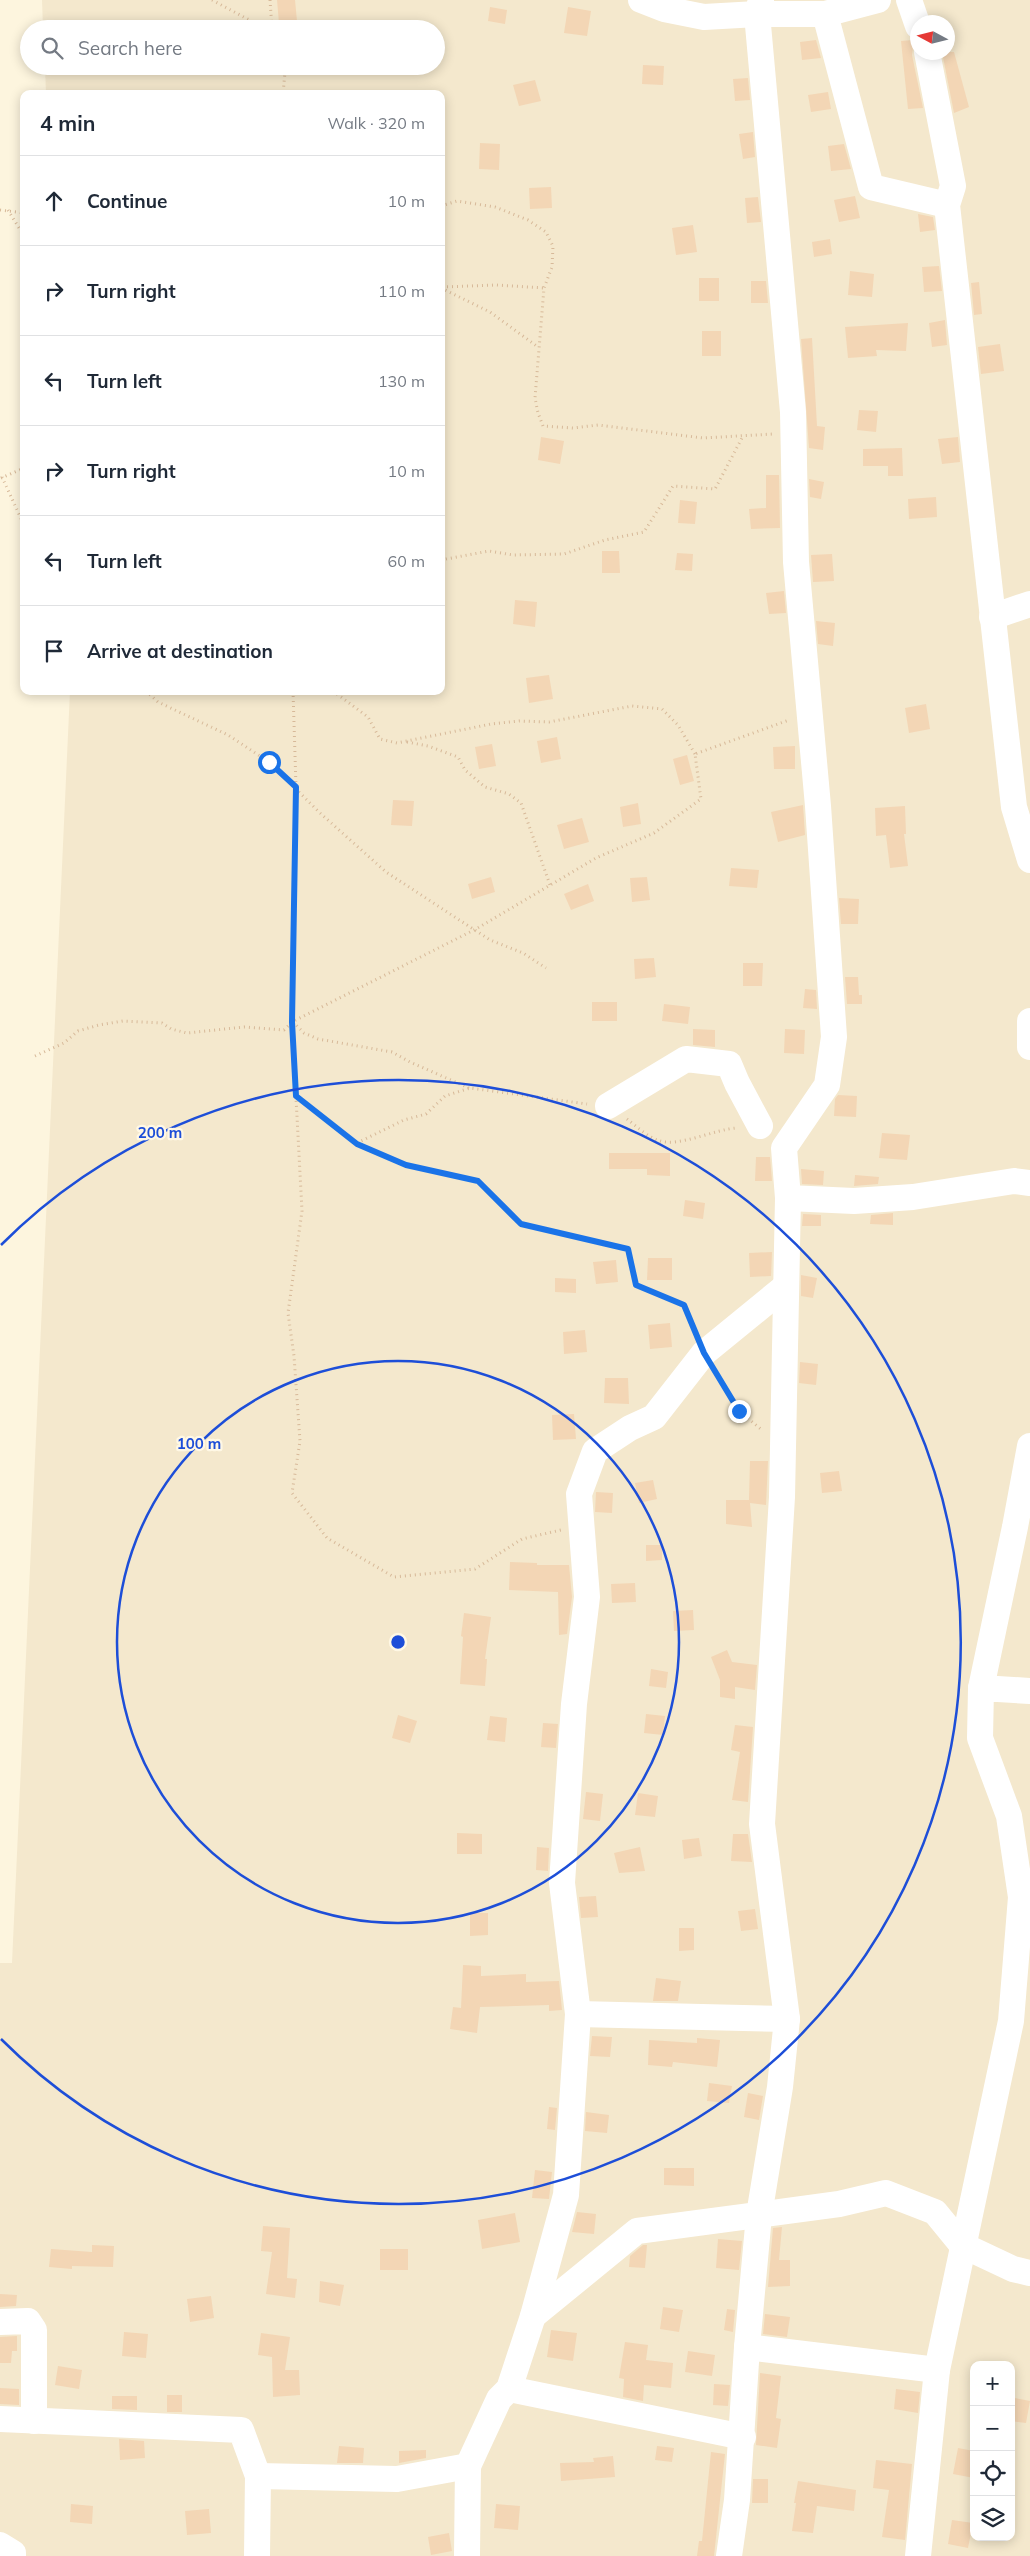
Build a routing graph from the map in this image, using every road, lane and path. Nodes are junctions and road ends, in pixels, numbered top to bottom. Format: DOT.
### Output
graph roads {
  1 [pos="212,0"];
  2 [pos="270,0"];
  3 [pos="641,0"];
  4 [pos="878,0"];
  5 [pos="909,0"];
  6 [pos="759,7"];
  7 [pos="825,14"];
  8 [pos="914,15"];
  9 [pos="249,20"];
  10 [pos="271,20"];
  11 [pos="929,60"];
  12 [pos="284,75"];
  13 [pos="283,90"];
  14 [pos="445,205"];
  15 [pos="947,205"];
  16 [pos="0,210"];
  17 [pos="8,210"];
  18 [pos="20,212"];
  19 [pos="20,230"];
  20 [pos="445,288"];
  21 [pos="544,288"];
  22 [pos="445,290"];
  23 [pos="538,347"];
  24 [pos="793,433"];
  25 [pos="744,436"];
  26 [pos="20,470"];
  27 [pos="1,478"];
  28 [pos="20,517"];
  29 [pos="445,559"];
  30 [pos="1030,604"];
  31 [pos="992,617"];
  32 [pos="150,695"];
  33 [pos="293,695"];
  34 [pos="338,695"];
  35 [pos="809,714"];
  36 [pos="404,742"];
  37 [pos="695,754"];
  38 [pos="296,787"];
  39 [pos="1022,807"];
  40 [pos="1030,860"];
  41 [pos="550,885"];
  42 [pos="476,929"];
  43 [pos="546,968"];
  44 [pos="1030,1021"];
  45 [pos="292,1022"];
  46 [pos="1030,1047"];
  47 [pos="35,1056"];
  48 [pos="470,1088"];
  49 [pos="296,1096"];
  50 [pos="608,1106"];
  51 [pos="760,1126"];
  52 [pos="357,1144"];
  53 [pos="1030,1183"];
  54 [pos="788,1198"];
  55 [pos="786,1286"];
  56 [pos="704,1353"];
  57 [pos="1030,1446"];
  58 [pos="783,1448"];
  59 [pos="582,1526"];
  60 [pos="981,1688"];
  61 [pos="1030,1691"];
  62 [pos="578,2014"];
  63 [pos="788,2019"];
  64 [pos="759,2215"];
  65 [pos="962,2245"];
  66 [pos="1030,2273"];
  67 [pos="533,2316"];
  68 [pos="0,2322"];
  69 [pos="746,2347"];
  70 [pos="937,2370"];
  71 [pos="509,2389"];
  72 [pos="0,2419"];
  73 [pos="34,2421"];
  74 [pos="743,2437"];
  75 [pos="468,2466"];
  76 [pos="258,2476"];
  77 [pos="0,2546"];
  78 [pos="12,2556"];
  79 [pos="258,2556"];
  80 [pos="467,2556"];
  81 [pos="729,2556"];
  82 [pos="918,2556"];
  1 -- 9 [label="path"];
  2 -- 10 [label="path"];
  3 -- 6 [label="street"];
  4 -- 7 [label="street"];
  5 -- 8 [label="street"];
  6 -- 7 [label="street"];
  6 -- 24 [label="street"];
  7 -- 15 [label="street"];
  11 -- 15 [label="street"];
  12 -- 13 [label="path"];
  14 -- 21 [label="path"];
  15 -- 31 [label="street"];
  16 -- 17 [label="path"];
  17 -- 18 [label="path"];
  17 -- 19 [label="path"];
  20 -- 21 [label="path"];
  21 -- 23 [label="path"];
  22 -- 23 [label="path"];
  23 -- 25 [label="path"];
  24 -- 25 [label="path"];
  24 -- 35 [label="street"];
  25 -- 29 [label="path"];
  26 -- 27 [label="path"];
  27 -- 28 [label="path"];
  30 -- 31 [label="street"];
  31 -- 39 [label="street"];
  32 -- 38 [label="path"];
  33 -- 38 [label="path"];
  34 -- 36 [label="path"];
  35 -- 37 [label="path"];
  35 -- 54 [label="street"];
  36 -- 37 [label="path"];
  36 -- 41 [label="path"];
  37 -- 41 [label="path"];
  38 -- 42 [label="path"];
  38 -- 45 [label="path"];
  39 -- 40 [label="street"];
  41 -- 42 [label="path"];
  42 -- 43 [label="path"];
  42 -- 45 [label="path"];
  44 -- 46 [label="street"];
  45 -- 47 [label="path"];
  45 -- 48 [label="path"];
  45 -- 49 [label="path"];
  48 -- 50 [label="path"];
  48 -- 52 [label="path"];
  49 -- 52 [label="path"];
  49 -- 59 [label="path"];
  50 -- 51 [label="path"];
  50 -- 51 [label="street"];
  52 -- 56 [label="path"];
  53 -- 54 [label="street"];
  54 -- 55 [label="street"];
  55 -- 56 [label="street"];
  55 -- 58 [label="street"];
  56 -- 58 [label="path"];
  56 -- 59 [label="street"];
  57 -- 60 [label="street"];
  58 -- 63 [label="street"];
  59 -- 62 [label="street"];
  60 -- 61 [label="street"];
  60 -- 65 [label="street"];
  62 -- 63 [label="street"];
  62 -- 67 [label="street"];
  63 -- 64 [label="street"];
  64 -- 65 [label="street"];
  64 -- 67 [label="street"];
  64 -- 69 [label="street"];
  65 -- 66 [label="street"];
  65 -- 70 [label="street"];
  67 -- 71 [label="street"];
  68 -- 73 [label="street"];
  69 -- 70 [label="street"];
  69 -- 74 [label="street"];
  70 -- 82 [label="street"];
  71 -- 74 [label="street"];
  71 -- 75 [label="street"];
  72 -- 73 [label="street"];
  73 -- 76 [label="street"];
  74 -- 81 [label="street"];
  75 -- 76 [label="street"];
  75 -- 80 [label="street"];
  76 -- 79 [label="street"];
  77 -- 78 [label="street"];
}
